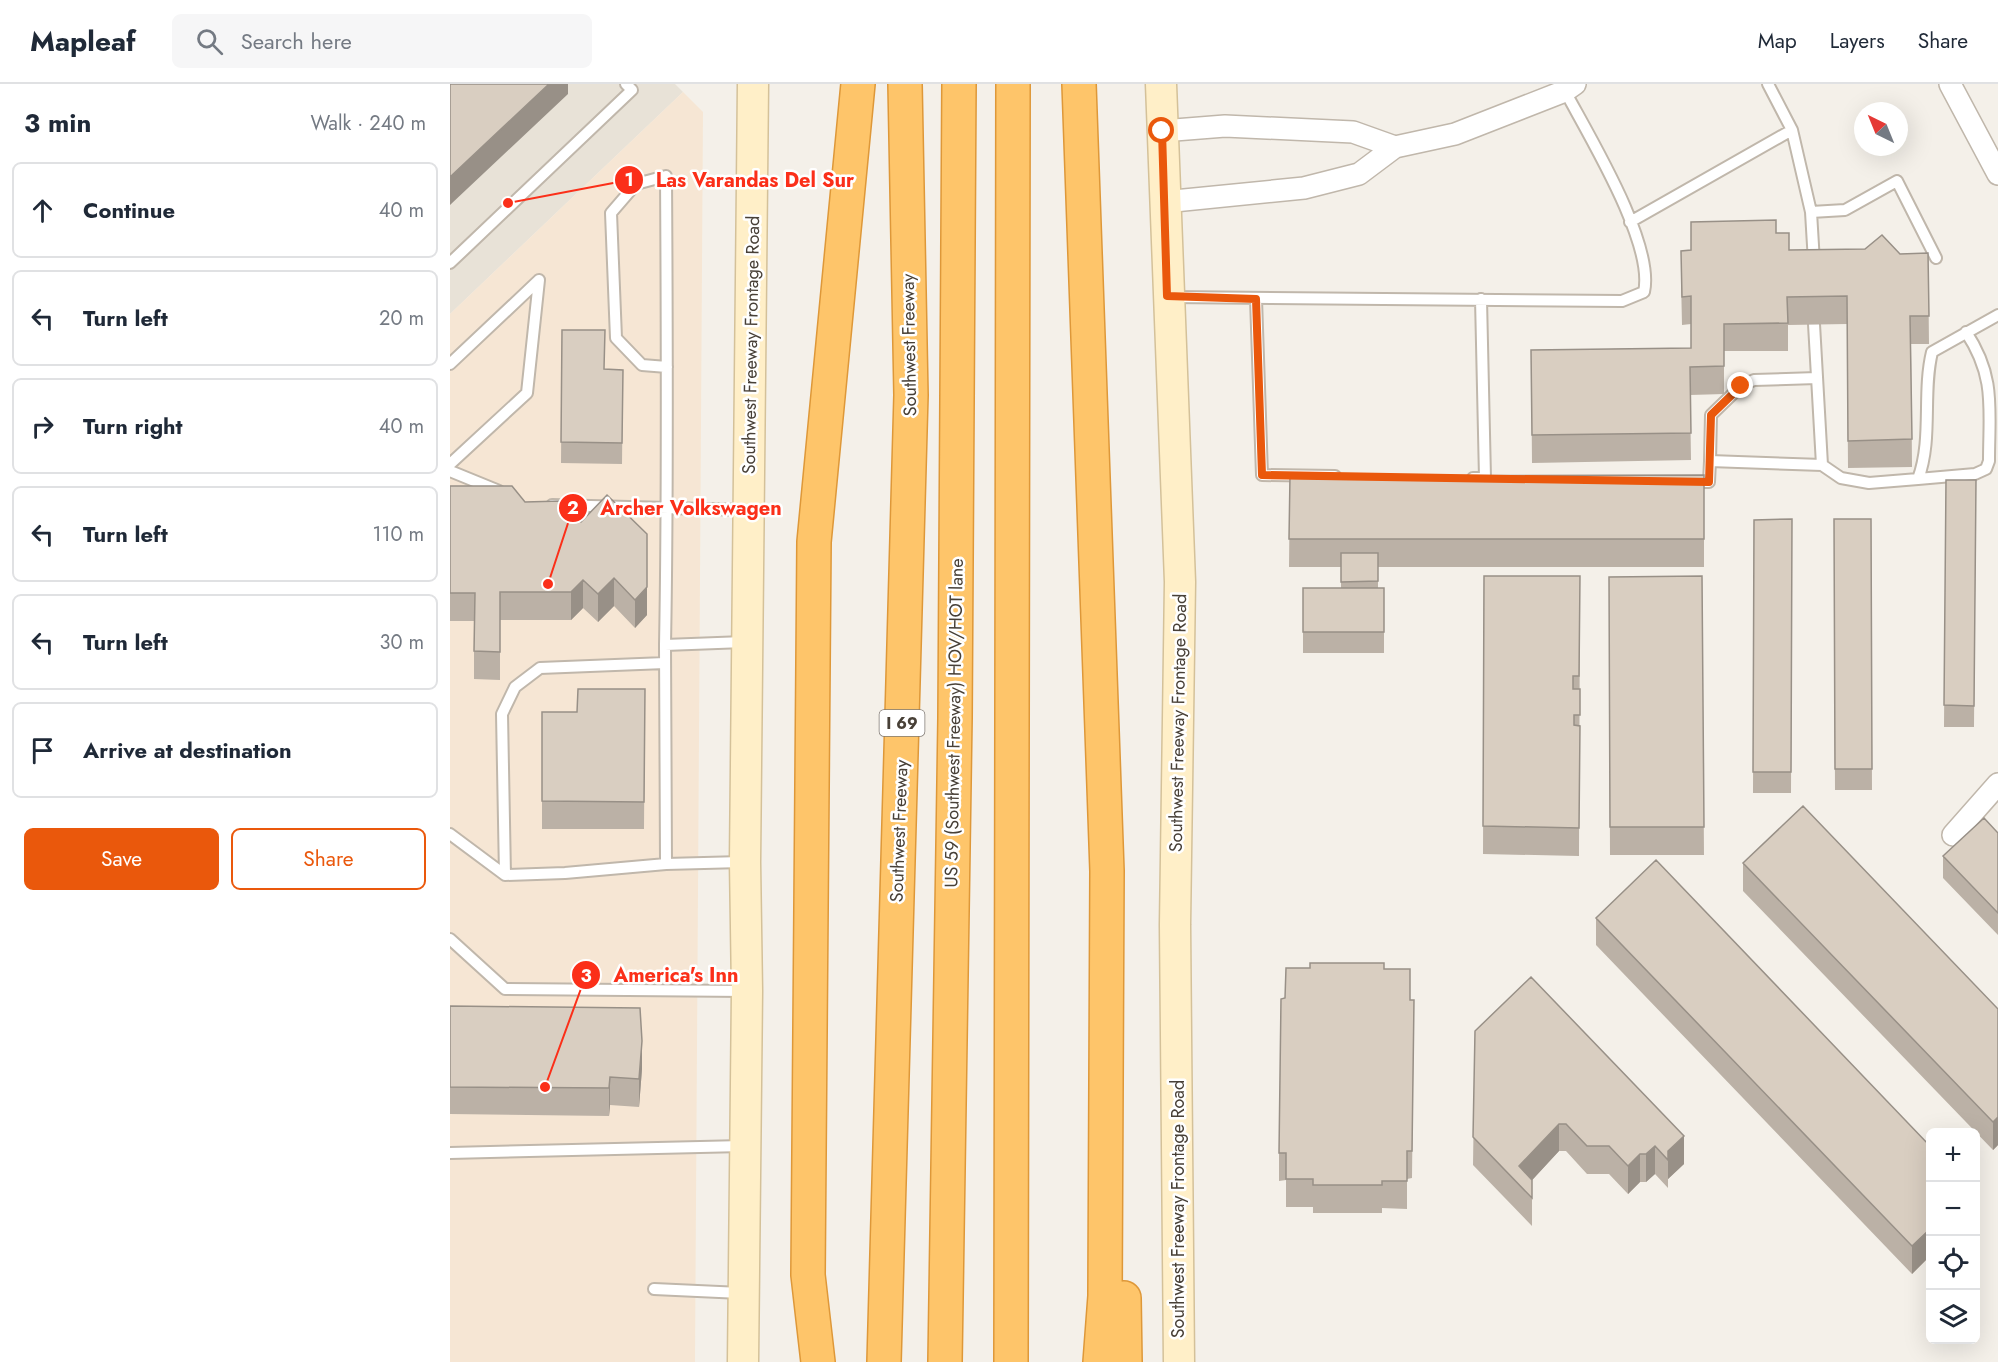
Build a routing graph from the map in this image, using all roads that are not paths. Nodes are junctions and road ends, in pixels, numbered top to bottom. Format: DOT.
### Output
graph roads {
  1 [pos="626,84"];
  2 [pos="753,84"];
  3 [pos="858,84"];
  4 [pos="905,84"];
  5 [pos="958,84"];
  6 [pos="1013,84"];
  7 [pos="1079,84"];
  8 [pos="1161,84"];
  9 [pos="1768,84"];
  10 [pos="1950,84"];
  11 [pos="1570,88"];
  12 [pos="1792,130"];
  13 [pos="1162,131"];
  14 [pos="1395,147"];
  15 [pos="1998,174"];
  16 [pos="1164,202"];
  17 [pos="1811,212"];
  18 [pos="1630,222"];
  19 [pos="1936,258"];
  20 [pos="450,263"];
  21 [pos="1815,277"];
  22 [pos="1167,296"];
  23 [pos="1256,299"];
  24 [pos="1481,299"];
  25 [pos="1998,315"];
  26 [pos="1814,324"];
  27 [pos="1966,332"];
  28 [pos="450,364"];
  29 [pos="667,367"];
  30 [pos="1817,378"];
  31 [pos="1710,460"];
  32 [pos="450,464"];
  33 [pos="1822,465"];
  34 [pos="450,471"];
  35 [pos="1342,476"];
  36 [pos="1464,478"];
  37 [pos="1485,478"];
  38 [pos="1497,478"];
  39 [pos="1918,478"];
  40 [pos="1686,482"];
  41 [pos="511,496"];
  42 [pos="543,505"];
  43 [pos="668,508"];
  44 [pos="749,510"];
  45 [pos="747,642"];
  46 [pos="665,645"];
  47 [pos="665,663"];
  48 [pos="1998,784"];
  49 [pos="450,834"];
  50 [pos="1953,835"];
  51 [pos="744,862"];
  52 [pos="666,864"];
  53 [pos="1107,871"];
  54 [pos="505,875"];
  55 [pos="450,939"];
  56 [pos="747,992"];
  57 [pos="746,1145"];
  58 [pos="450,1153"];
  59 [pos="808,1282"];
  60 [pos="654,1289"];
  61 [pos="744,1293"];
  62 [pos="743,1362"];
  63 [pos="800,1362"];
  64 [pos="818,1362"];
  65 [pos="884,1362"];
  66 [pos="945,1362"];
  67 [pos="1011,1362"];
  68 [pos="1100,1362"];
  69 [pos="1125,1362"];
  70 [pos="1179,1362"];
  1 -- 20 [label="lane"];
  2 -- 44 [label="main road, Southwest Freeway Frontage Road"];
  3 -- 59 [label="highway"];
  4 -- 65 [label="highway, Southwest Freeway / I 69"];
  5 -- 66 [label="highway, US 59 (Southwest Freeway) HOV/HOT lane"];
  6 -- 67 [label="highway"];
  7 -- 53 [label="highway"];
  8 -- 13 [label="main road, Southwest Freeway Frontage Road"];
  9 -- 12 [label="lane"];
  10 -- 15 [label="street"];
  11 -- 14 [label="street"];
  11 -- 18 [label="lane"];
  12 -- 17 [label="lane"];
  12 -- 18 [label="lane"];
  13 -- 14 [label="street"];
  13 -- 16 [label="main road, Southwest Freeway Frontage Road"];
  14 -- 16 [label="street"];
  16 -- 22 [label="main road, Southwest Freeway Frontage Road"];
  17 -- 19 [label="lane"];
  17 -- 21 [label="lane"];
  18 -- 24 [label="lane"];
  22 -- 23 [label="lane"];
  22 -- 70 [label="main road, Southwest Freeway Frontage Road"];
  23 -- 24 [label="lane"];
  23 -- 35 [label="lane"];
  24 -- 37 [label="lane"];
  25 -- 27 [label="lane"];
  26 -- 30 [label="lane"];
  27 -- 39 [label="lane"];
  27 -- 39 [label="lane"];
  28 -- 32 [label="lane"];
  29 -- 29 [label="lane"];
  29 -- 43 [label="lane"];
  30 -- 31 [label="lane"];
  30 -- 33 [label="lane"];
  31 -- 33 [label="lane"];
  31 -- 40 [label="lane"];
  33 -- 39 [label="lane"];
  34 -- 41 [label="lane"];
  36 -- 37 [label="lane"];
  37 -- 38 [label="lane"];
  42 -- 43 [label="lane"];
  43 -- 44 [label="lane"];
  43 -- 46 [label="lane"];
  44 -- 45 [label="main road, Southwest Freeway Frontage Road"];
  45 -- 46 [label="lane"];
  45 -- 51 [label="main road, Southwest Freeway Frontage Road"];
  46 -- 47 [label="lane"];
  47 -- 52 [label="lane"];
  47 -- 54 [label="lane"];
  48 -- 50 [label="street"];
  49 -- 54 [label="lane"];
  51 -- 52 [label="lane"];
  51 -- 56 [label="main road, Southwest Freeway Frontage Road"];
  52 -- 54 [label="lane"];
  53 -- 68 [label="highway"];
  53 -- 69 [label="highway"];
  55 -- 56 [label="lane"];
  56 -- 57 [label="main road, Southwest Freeway Frontage Road"];
  57 -- 58 [label="lane"];
  57 -- 61 [label="main road, Southwest Freeway Frontage Road"];
  59 -- 63 [label="highway"];
  59 -- 64 [label="highway"];
  60 -- 61 [label="lane"];
  61 -- 62 [label="main road, Southwest Freeway Frontage Road"];
}
